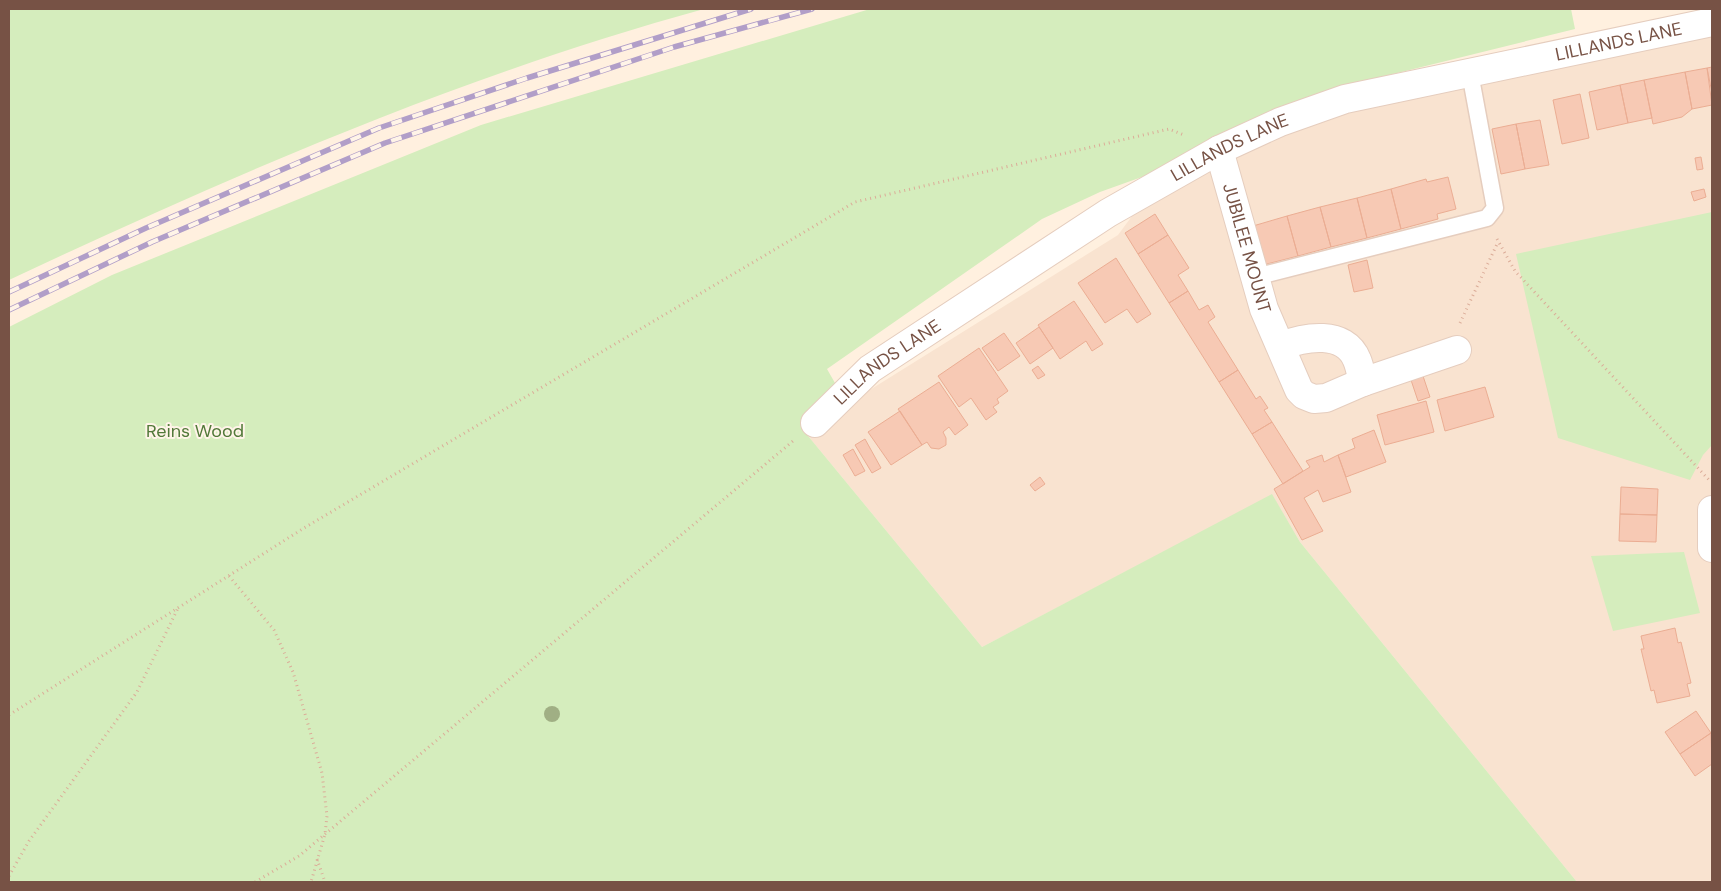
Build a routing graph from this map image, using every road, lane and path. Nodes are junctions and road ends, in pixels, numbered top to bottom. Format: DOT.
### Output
graph roads {
  1 [pos="1712,22"];
  2 [pos="1470,73"];
  3 [pos="1219,150"];
  4 [pos="1487,218"];
  5 [pos="1498,242"];
  6 [pos="1255,277"];
  7 [pos="1281,346"];
  8 [pos="1457,350"];
  9 [pos="1363,382"];
  10 [pos="815,423"];
  11 [pos="1712,483"];
  12 [pos="1712,510"];
  13 [pos="1712,548"];
  14 [pos="229,576"];
  15 [pos="179,608"];
  16 [pos="9,716"];
  17 [pos="325,834"];
  18 [pos="317,859"];
  19 [pos="9,876"];
  20 [pos="255,882"];
  21 [pos="311,882"];
  22 [pos="325,882"];
  1 -- 2 [label="street, LILLANDS LANE"];
  2 -- 3 [label="street, LILLANDS LANE"];
  2 -- 4 [label="lane"];
  3 -- 6 [label="street, JUBILEE MOUNT"];
  3 -- 10 [label="street, LILLANDS LANE"];
  3 -- 14 [label="path"];
  4 -- 5 [label="path"];
  4 -- 6 [label="lane"];
  5 -- 8 [label="path"];
  5 -- 11 [label="path"];
  6 -- 7 [label="street, JUBILEE MOUNT"];
  7 -- 9 [label="street"];
  7 -- 9 [label="street, JUBILEE MOUNT"];
  8 -- 9 [label="street, JUBILEE MOUNT"];
  10 -- 17 [label="path"];
  12 -- 13 [label="street"];
  14 -- 15 [label="path"];
  14 -- 17 [label="path"];
  15 -- 16 [label="path"];
  15 -- 19 [label="path"];
  17 -- 18 [label="path"];
  17 -- 20 [label="path"];
  18 -- 21 [label="path"];
  18 -- 22 [label="path"];
}
